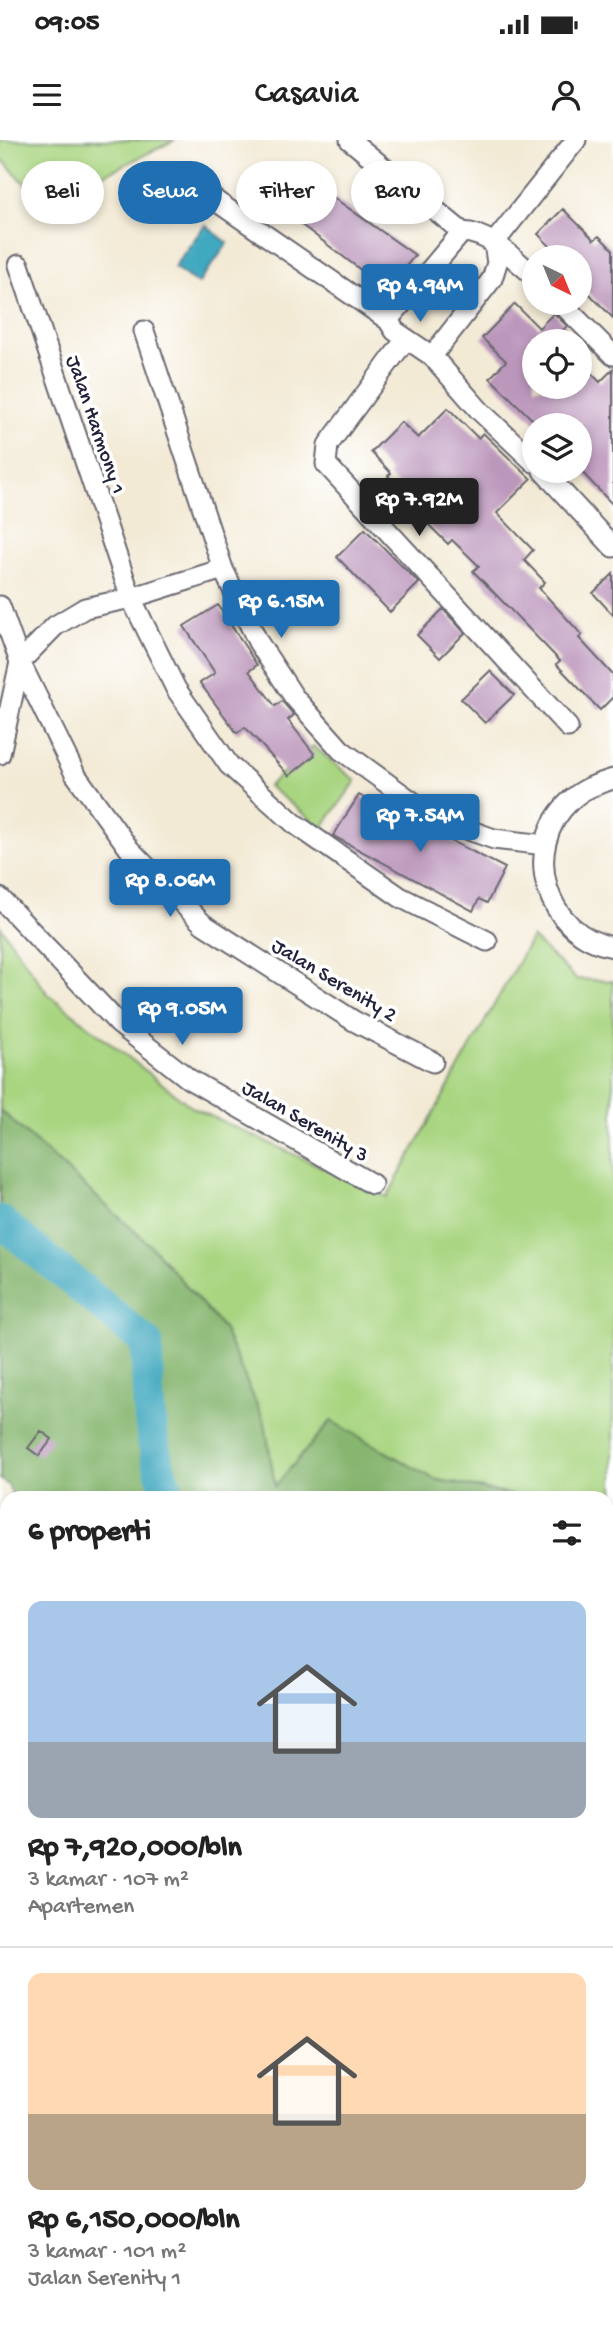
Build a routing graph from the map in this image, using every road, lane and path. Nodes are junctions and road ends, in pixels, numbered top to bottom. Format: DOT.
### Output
graph roads {
  1 [pos="350,140"];
  2 [pos="576,140"];
  3 [pos="222,205"];
  4 [pos="462,232"];
  5 [pos="494,243"];
  6 [pos="19,265"];
  7 [pos="522,266"];
  8 [pos="573,315"];
  9 [pos="388,320"];
  10 [pos="144,331"];
  11 [pos="406,339"];
  12 [pos="613,355"];
  13 [pos="432,356"];
  14 [pos="522,451"];
  15 [pos="554,483"];
  16 [pos="613,547"];
  17 [pos="223,569"];
  18 [pos="131,598"];
  19 [pos="0,607"];
  20 [pos="20,662"];
  21 [pos="568,727"];
  22 [pos="0,754"];
  23 [pos="613,779"];
  24 [pos="545,845"];
  25 [pos="0,898"];
  26 [pos="487,941"];
  27 [pos="613,947"];
  28 [pos="433,1062"];
  29 [pos="372,1184"];
  1 -- 4 [label="street"];
  2 -- 5 [label="street"];
  3 -- 9 [label="street"];
  4 -- 5 [label="street"];
  4 -- 9 [label="street"];
  5 -- 7 [label="street"];
  5 -- 13 [label="street"];
  6 -- 18 [label="street, Jalan Harmony 1"];
  8 -- 12 [label="street"];
  9 -- 11 [label="street"];
  10 -- 17 [label="street"];
  11 -- 13 [label="street"];
  11 -- 21 [label="street"];
  13 -- 14 [label="street"];
  15 -- 16 [label="street"];
  17 -- 18 [label="street"];
  17 -- 24 [label="street"];
  18 -- 20 [label="street"];
  18 -- 26 [label="street, Jalan Harmony 1"];
  19 -- 20 [label="street, Jalan Serenity 2"];
  20 -- 22 [label="street"];
  20 -- 28 [label="street, Jalan Serenity 2"];
  23 -- 24 [label="street"];
  24 -- 27 [label="street"];
  25 -- 29 [label="street, Jalan Serenity 3"];
}
